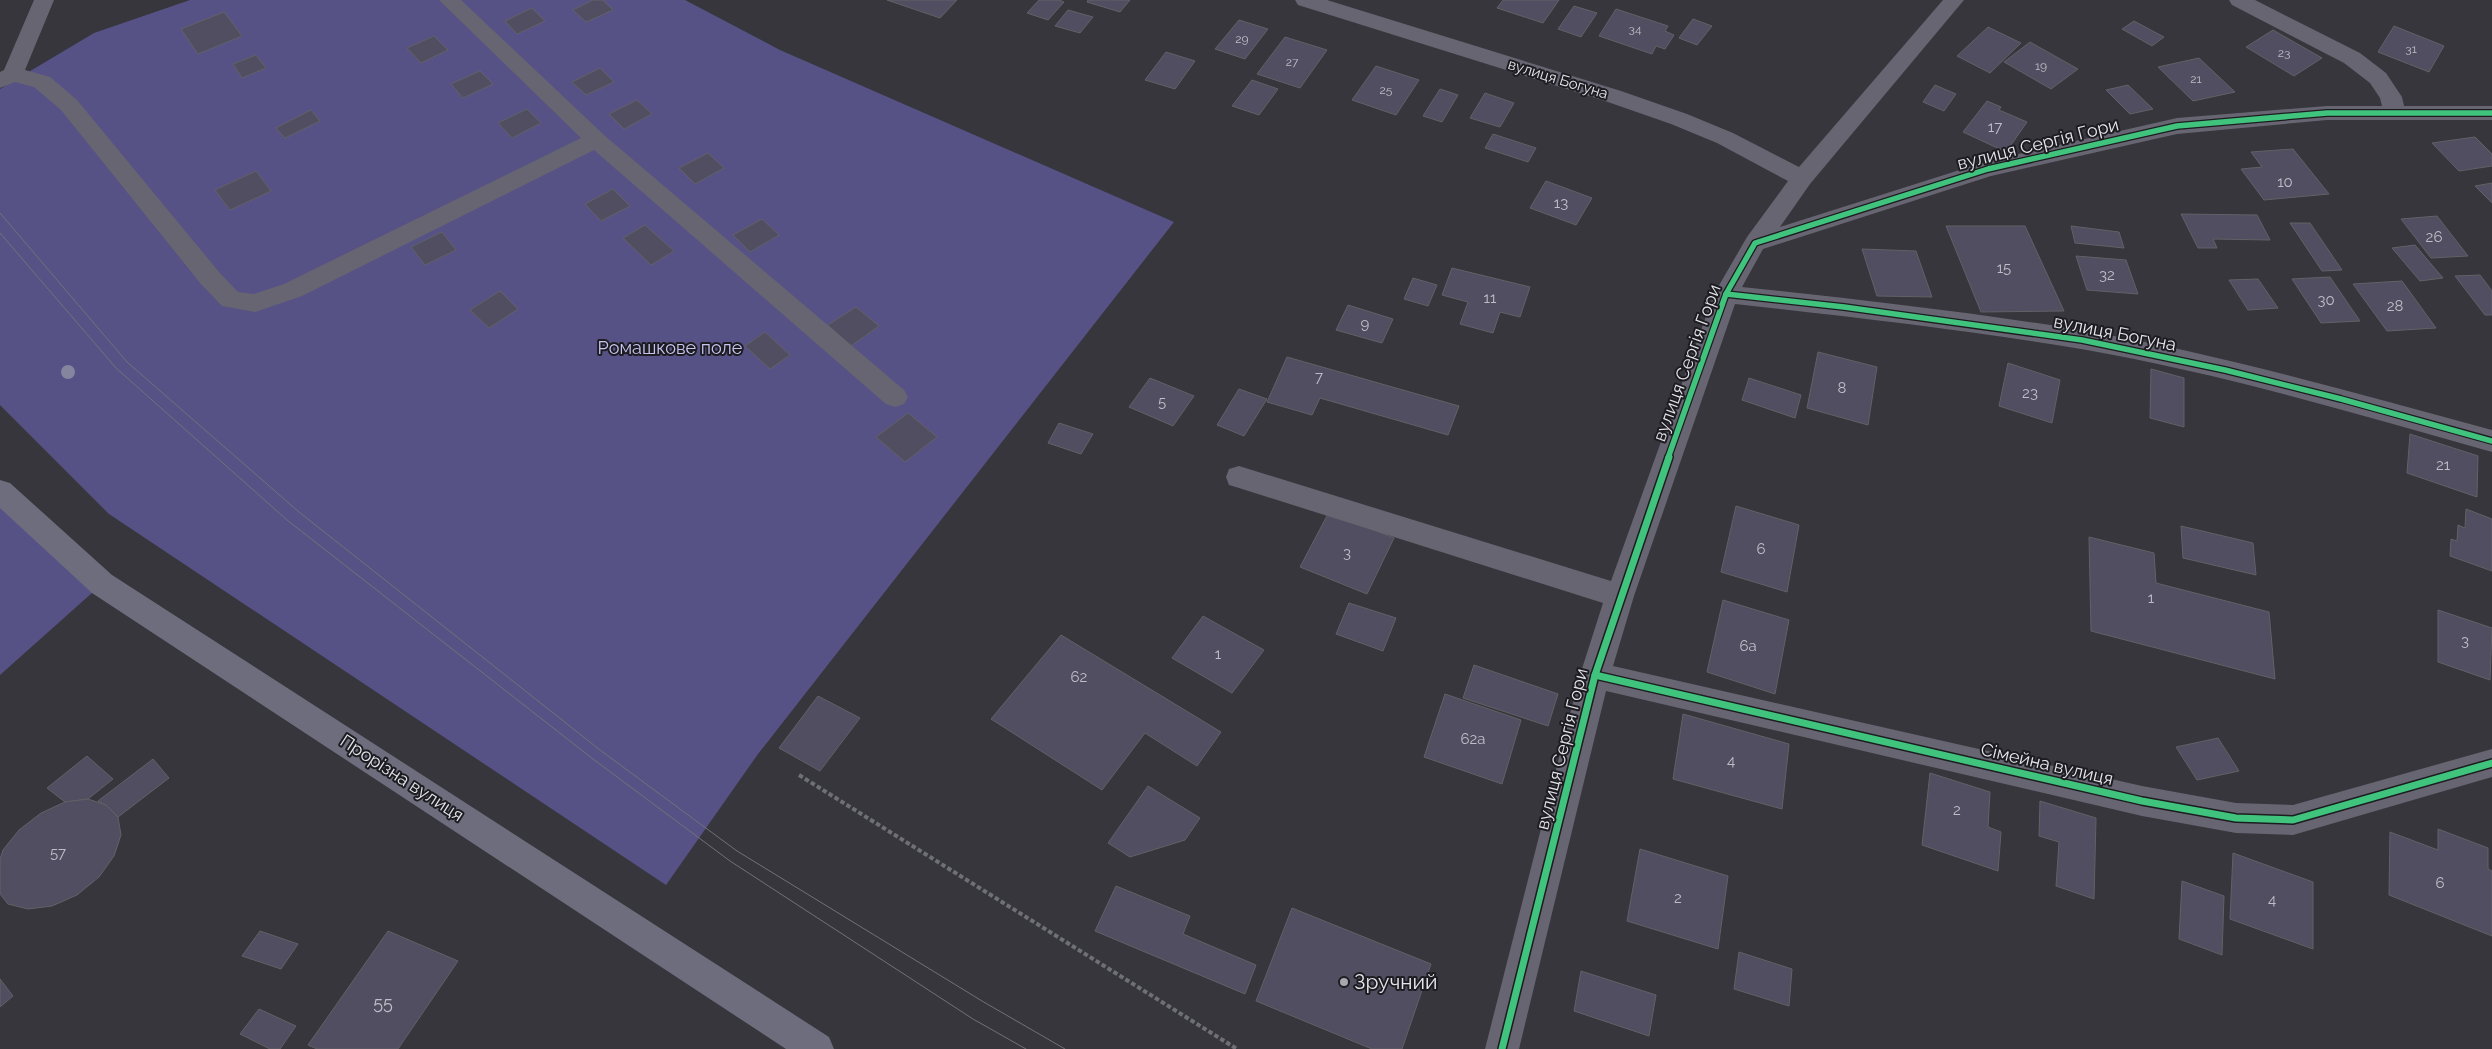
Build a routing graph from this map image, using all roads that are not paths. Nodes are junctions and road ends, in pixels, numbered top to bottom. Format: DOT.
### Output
graph roads {
  1 [pos="44,0"];
  2 [pos="449,0"];
  3 [pos="1305,0"];
  4 [pos="1954,0"];
  5 [pos="2239,0"];
  6 [pos="6,77"];
  7 [pos="2395,114"];
  8 [pos="2492,114"];
  9 [pos="596,140"];
  10 [pos="1802,178"];
  11 [pos="1755,243"];
  12 [pos="1726,294"];
  13 [pos="895,397"];
  14 [pos="2492,441"];
  15 [pos="1239,477"];
  16 [pos="0,491"];
  17 [pos="1620,596"];
  18 [pos="1595,675"];
  19 [pos="2492,763"];
  20 [pos="817,1049"];
  21 [pos="1502,1049"];
  1 -- 6 [label="street"];
  2 -- 9 [label="street"];
  3 -- 10 [label="street, вулиця Богуна"];
  4 -- 10 [label="street"];
  5 -- 7 [label="street"];
  6 -- 9 [label="street"];
  7 -- 8 [label="street, вулиця Сергія Гори"];
  7 -- 11 [label="street, вулиця Сергія Гори"];
  9 -- 13 [label="street"];
  10 -- 11 [label="street"];
  11 -- 12 [label="street, вулиця Сергія Гори"];
  12 -- 14 [label="street, вулиця Богуна"];
  12 -- 17 [label="street, вулиця Сергія Гори"];
  15 -- 17 [label="street"];
  16 -- 20 [label="main road, Прорізна вулиця"];
  17 -- 18 [label="street, вулиця Сергія Гори"];
  18 -- 19 [label="street, Сімейна вулиця"];
  18 -- 21 [label="street, вулиця Сергія Гори"];
}
